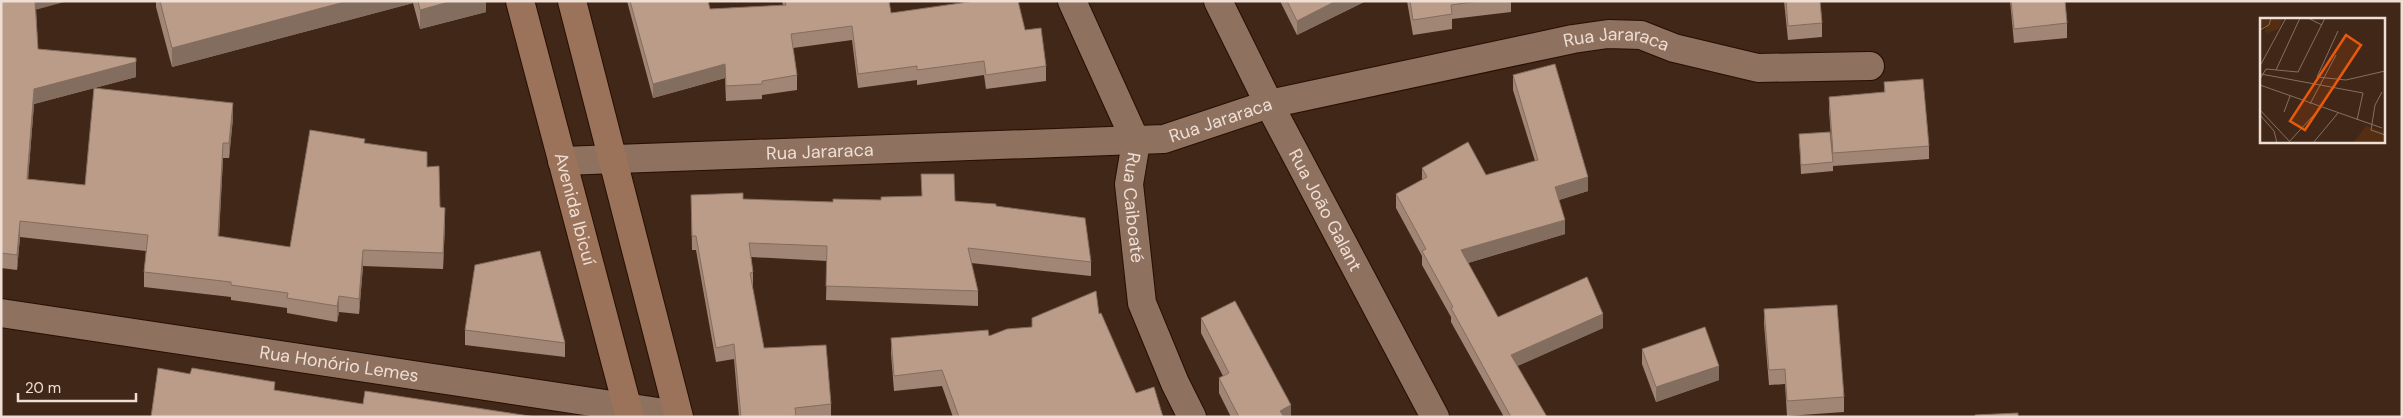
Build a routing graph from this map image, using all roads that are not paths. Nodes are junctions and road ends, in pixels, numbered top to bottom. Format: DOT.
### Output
graph roads {
  1 [pos="520,1"];
  2 [pos="572,1"];
  3 [pos="1072,1"];
  4 [pos="1218,1"];
  5 [pos="1870,66"];
  6 [pos="1269,104"];
  7 [pos="1136,142"];
  8 [pos="611,158"];
  9 [pos="562,160"];
  10 [pos="1,312"];
  11 [pos="629,413"];
  12 [pos="679,416"];
  13 [pos="1192,417"];
  14 [pos="1435,417"];
  1 -- 9 [label="main road, Avenida Ibicuí"];
  2 -- 8 [label="main road"];
  3 -- 7 [label="street, Rua Caiboaté"];
  4 -- 6 [label="street, Rua João Galant"];
  5 -- 6 [label="street, Rua Jararaca"];
  6 -- 7 [label="street, Rua Jararaca"];
  6 -- 14 [label="street, Rua João Galant"];
  7 -- 8 [label="street, Rua Jararaca"];
  7 -- 13 [label="street, Rua Caiboaté"];
  8 -- 9 [label="street, Rua Jararaca"];
  8 -- 12 [label="main road"];
  9 -- 11 [label="main road, Avenida Ibicuí"];
  10 -- 11 [label="street, Rua Honório Lemes"];
  11 -- 12 [label="street, Rua Honório Lemes"];
}
